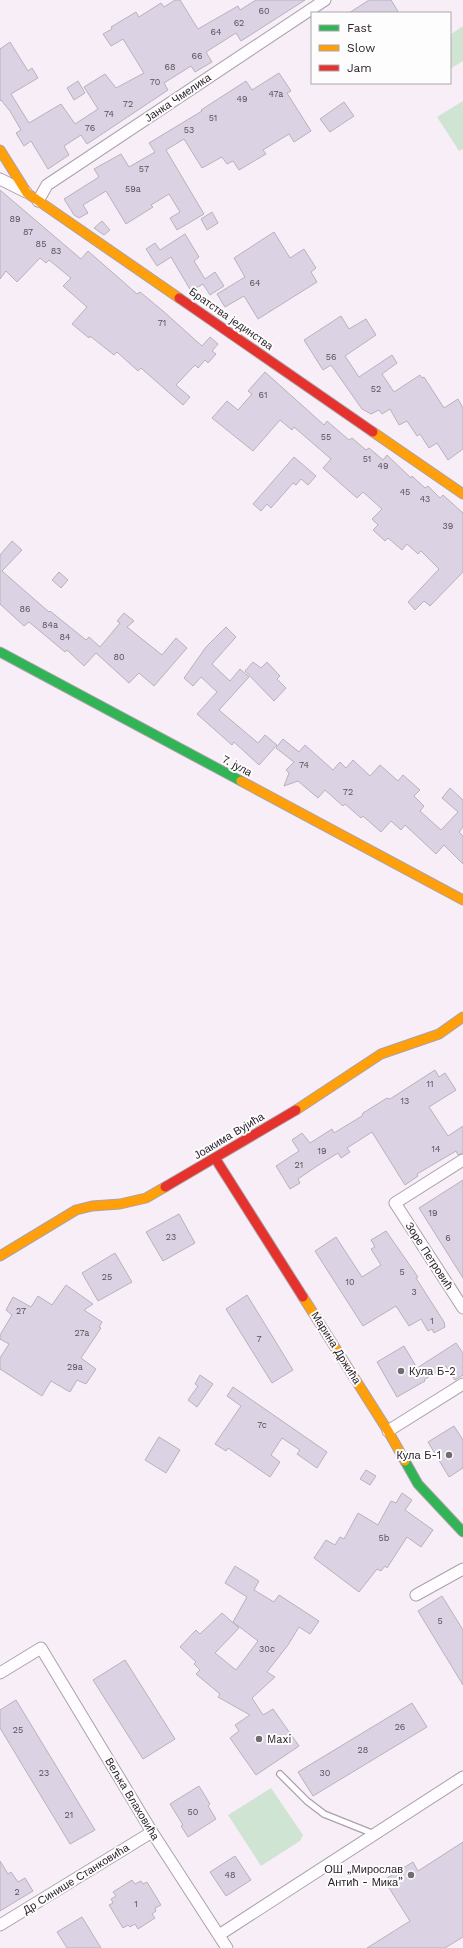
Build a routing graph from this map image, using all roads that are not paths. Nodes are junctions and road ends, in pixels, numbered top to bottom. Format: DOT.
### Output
graph roads {
  1 [pos="324,0"];
  2 [pos="0,150"];
  3 [pos="0,179"];
  4 [pos="27,193"];
  5 [pos="38,201"];
  6 [pos="463,494"];
  7 [pos="0,652"];
  8 [pos="463,900"];
  9 [pos="463,1017"];
  10 [pos="215,1158"];
  11 [pos="463,1160"];
  12 [pos="0,1256"];
  13 [pos="463,1308"];
  14 [pos="463,1384"];
  15 [pos="388,1431"];
  16 [pos="463,1532"];
  17 [pos="463,1568"];
  18 [pos="416,1595"];
  19 [pos="0,1673"];
  20 [pos="280,1774"];
  21 [pos="463,1777"];
  22 [pos="152,1832"];
  23 [pos="374,1834"];
  24 [pos="0,1925"];
  25 [pos="219,1936"];
  26 [pos="227,1948"];
  1 -- 5 [label="street, Јанка Чмелика"];
  2 -- 4 [label="street, Братства јединства"];
  3 -- 4 [label="street"];
  4 -- 5 [label="street, Братства јединства"];
  5 -- 6 [label="street, Братства јединства"];
  7 -- 8 [label="street, 7. јула"];
  9 -- 10 [label="street, Јоакима Вујића"];
  10 -- 12 [label="street, Јоакима Вујића"];
  10 -- 15 [label="street, Марина Држића"];
  11 -- 13 [label="street, Зоре Петровић"];
  14 -- 15 [label="street"];
  15 -- 16 [label="street, Марина Држића"];
  17 -- 18 [label="street"];
  19 -- 22 [label="street, Вељка Влаховића"];
  20 -- 23 [label="lane"];
  21 -- 23 [label="street"];
  22 -- 24 [label="street, Др Синише Станковића"];
  22 -- 25 [label="street, Вељка Влаховића"];
  23 -- 25 [label="street"];
  25 -- 26 [label="street, Вељка Влаховића"];
}
